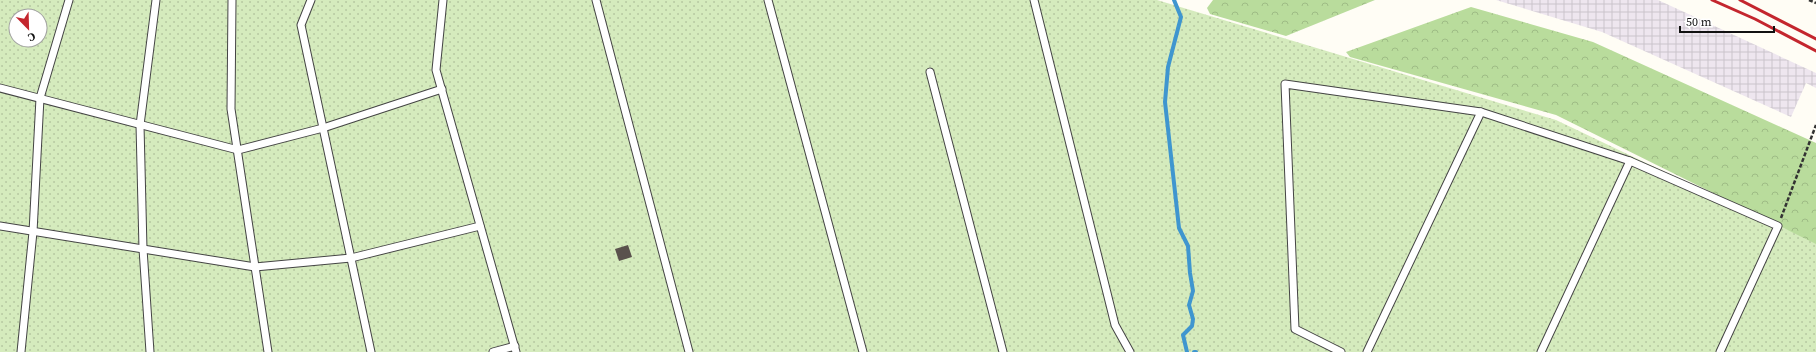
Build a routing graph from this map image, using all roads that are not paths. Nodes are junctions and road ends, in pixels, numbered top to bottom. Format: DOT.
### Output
graph roads {
  1 [pos="69,0"];
  2 [pos="156,0"];
  3 [pos="232,0"];
  4 [pos="311,0"];
  5 [pos="443,0"];
  6 [pos="596,0"];
  7 [pos="768,0"];
  8 [pos="1034,0"];
  9 [pos="930,72"];
  10 [pos="0,88"];
  11 [pos="442,89"];
  12 [pos="40,98"];
  13 [pos="1481,112"];
  14 [pos="140,125"];
  15 [pos="324,128"];
  16 [pos="238,150"];
  17 [pos="1630,161"];
  18 [pos="0,226"];
  19 [pos="480,226"];
  20 [pos="33,232"];
  21 [pos="143,249"];
  22 [pos="351,258"];
  23 [pos="255,268"];
  24 [pos="516,349"];
  25 [pos="21,352"];
  26 [pos="150,352"];
  27 [pos="268,352"];
  28 [pos="371,352"];
  29 [pos="493,352"];
  30 [pos="689,352"];
  31 [pos="863,352"];
  32 [pos="1003,352"];
  33 [pos="1130,352"];
  34 [pos="1341,352"];
  35 [pos="1367,352"];
  36 [pos="1541,352"];
  37 [pos="1720,352"];
  1 -- 12 [label="lane"];
  2 -- 14 [label="lane"];
  3 -- 16 [label="lane"];
  4 -- 15 [label="lane"];
  5 -- 11 [label="lane"];
  6 -- 30 [label="lane"];
  7 -- 31 [label="lane"];
  8 -- 33 [label="lane"];
  9 -- 32 [label="lane"];
  10 -- 12 [label="lane"];
  11 -- 15 [label="lane"];
  11 -- 19 [label="lane"];
  12 -- 14 [label="lane"];
  12 -- 20 [label="lane"];
  13 -- 17 [label="lane"];
  13 -- 34 [label="lane"];
  13 -- 35 [label="lane"];
  14 -- 16 [label="lane"];
  14 -- 21 [label="lane"];
  15 -- 16 [label="lane"];
  15 -- 22 [label="lane"];
  16 -- 23 [label="lane"];
  17 -- 36 [label="lane"];
  17 -- 37 [label="lane"];
  18 -- 20 [label="lane"];
  19 -- 22 [label="lane"];
  19 -- 24 [label="lane"];
  20 -- 21 [label="lane"];
  20 -- 25 [label="lane"];
  21 -- 23 [label="lane"];
  21 -- 26 [label="lane"];
  22 -- 23 [label="lane"];
  22 -- 28 [label="lane"];
  23 -- 27 [label="lane"];
  24 -- 29 [label="lane"];
}
